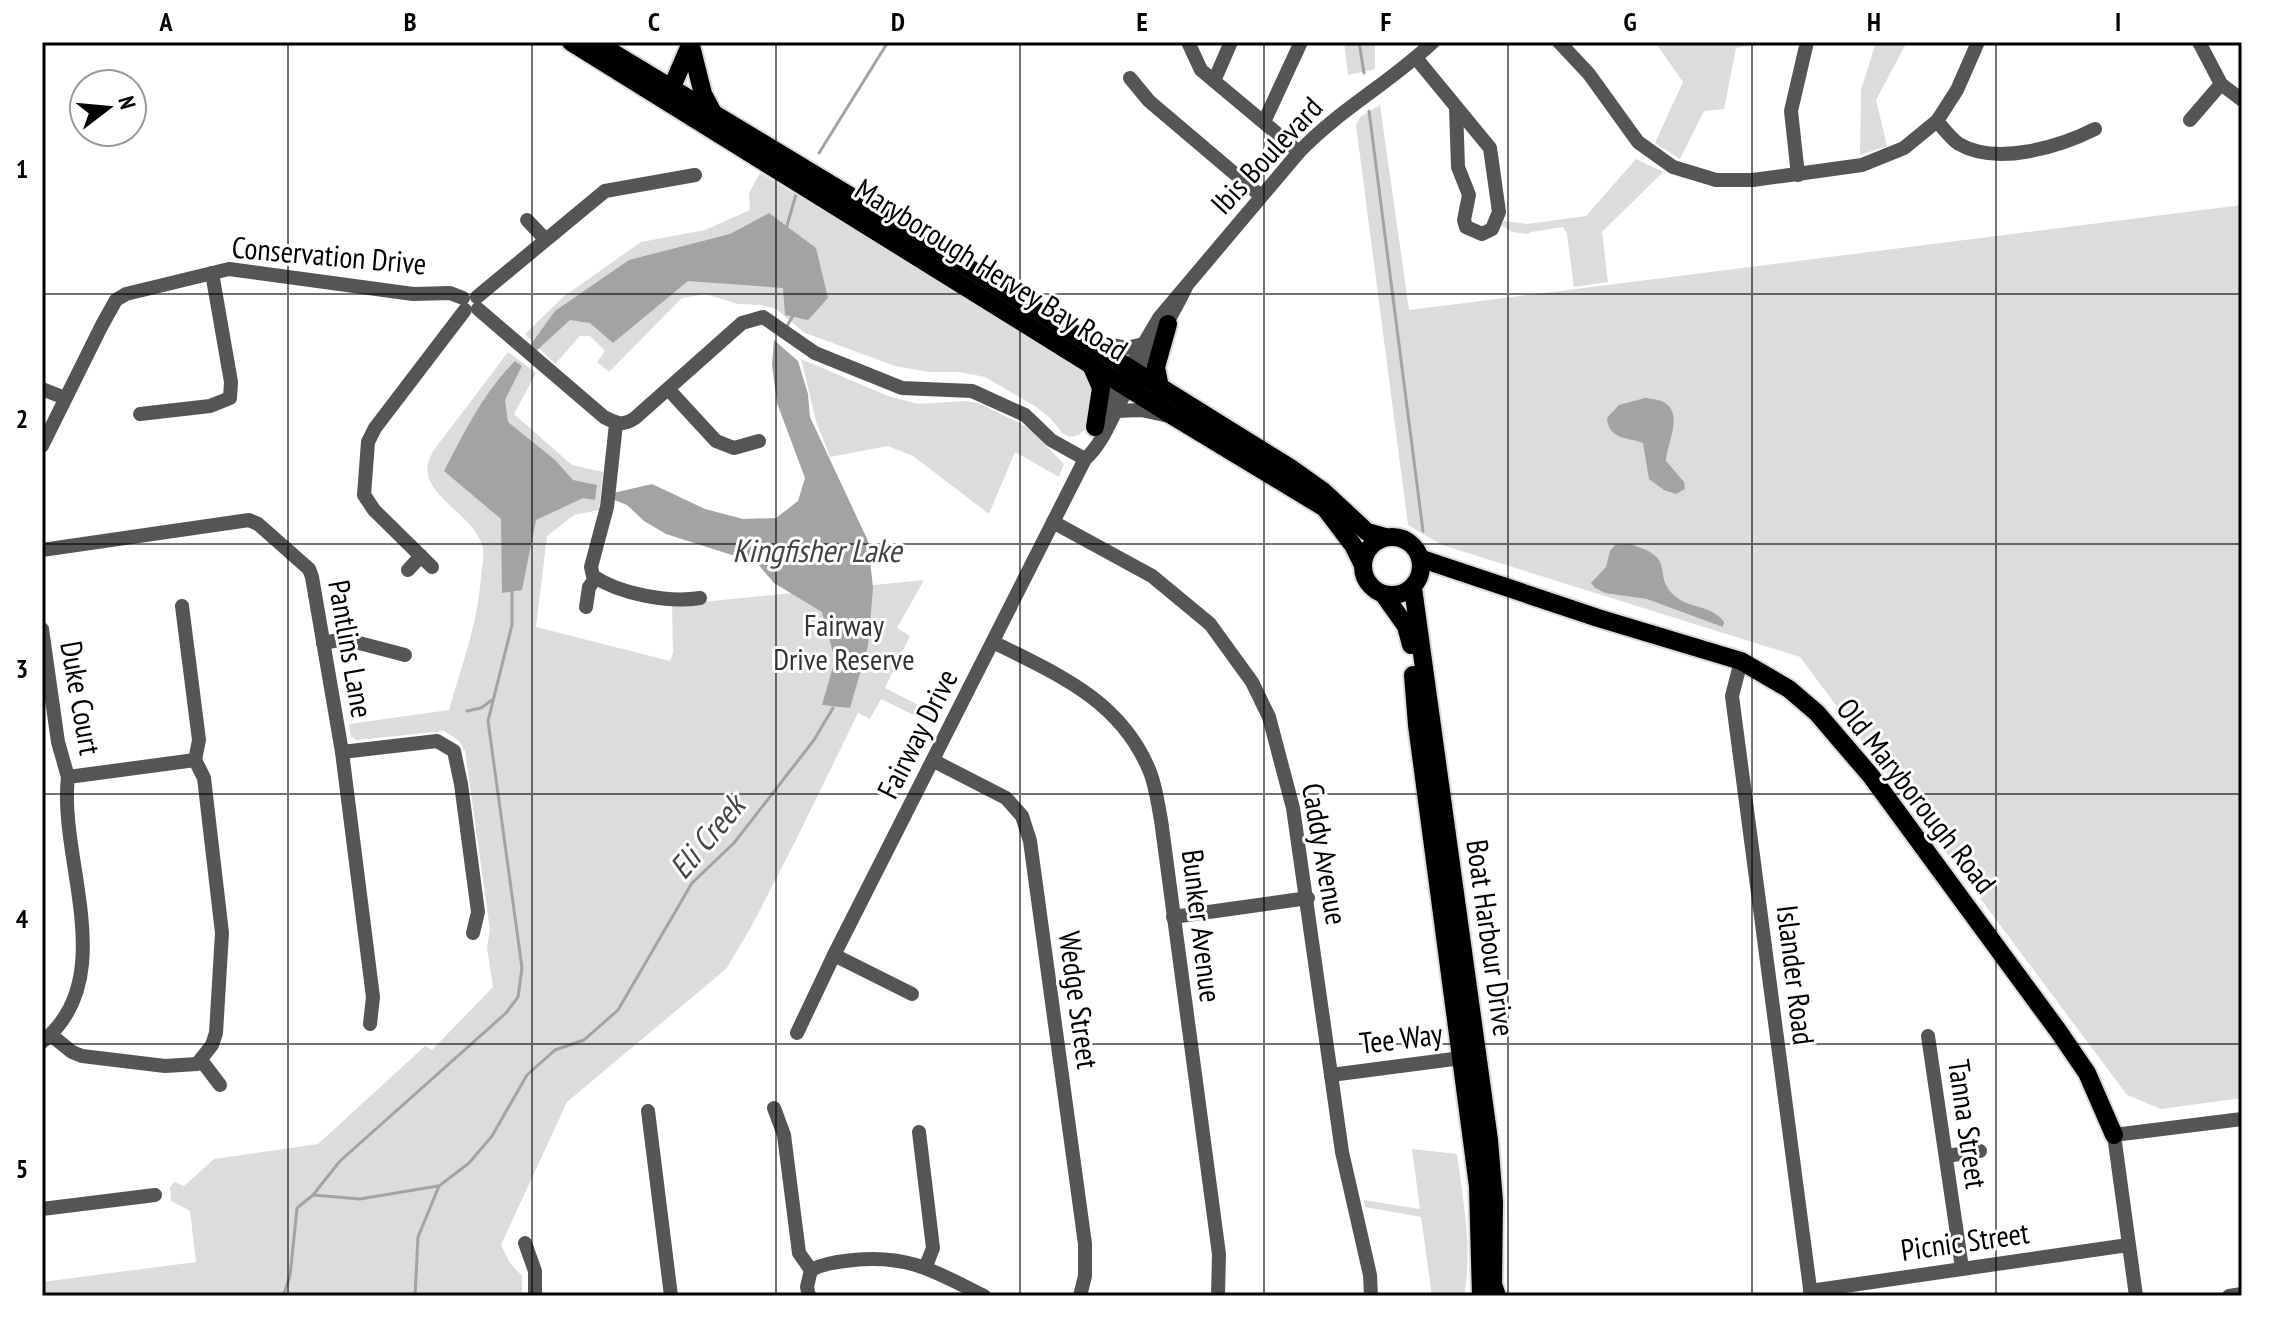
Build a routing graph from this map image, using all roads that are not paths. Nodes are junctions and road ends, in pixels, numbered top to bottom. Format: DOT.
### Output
graph roads {
  1 [pos="571,42"];
  2 [pos="595,42"];
  3 [pos="1188,42"];
  4 [pos="1231,42"];
  5 [pos="1301,42"];
  6 [pos="1433,42"];
  7 [pos="1559,42"];
  8 [pos="1807,42"];
  9 [pos="1978,42"];
  10 [pos="2199,42"];
  11 [pos="691,44"];
  12 [pos="1416,58"];
  13 [pos="1130,78"];
  14 [pos="1214,81"];
  15 [pos="2221,84"];
  16 [pos="668,96"];
  17 [pos="2242,100"];
  18 [pos="1456,108"];
  19 [pos="713,112"];
  20 [pos="2190,120"];
  21 [pos="1937,121"];
  22 [pos="1264,122"];
  23 [pos="2095,129"];
  24 [pos="1299,152"];
  25 [pos="695,175"];
  26 [pos="1798,175"];
  27 [pos="1261,196"];
  28 [pos="527,220"];
  29 [pos="545,239"];
  30 [pos="212,273"];
  31 [pos="1186,287"];
  32 [pos="471,304"];
  33 [pos="1168,324"];
  34 [pos="1081,339"];
  35 [pos="1143,344"];
  36 [pos="1090,364"];
  37 [pos="1128,378"];
  38 [pos="1160,388"];
  39 [pos="42,389"];
  40 [pos="669,390"];
  41 [pos="65,398"];
  42 [pos="1115,411"];
  43 [pos="140,414"];
  44 [pos="1173,416"];
  45 [pos="616,424"];
  46 [pos="1095,427"];
  47 [pos="759,441"];
  48 [pos="42,446"];
  49 [pos="1085,459"];
  50 [pos="1053,522"];
  51 [pos="1385,537"];
  52 [pos="42,550"];
  53 [pos="421,556"];
  54 [pos="1422,559"];
  55 [pos="1363,565"];
  56 [pos="432,567"];
  57 [pos="408,570"];
  58 [pos="595,579"];
  59 [pos="1413,588"];
  60 [pos="1384,595"];
  61 [pos="700,598"];
  62 [pos="182,606"];
  63 [pos="586,607"];
  64 [pos="42,629"];
  65 [pos="993,642"];
  66 [pos="323,643"];
  67 [pos="405,655"];
  68 [pos="1741,661"];
  69 [pos="342,752"];
  70 [pos="195,760"];
  71 [pos="934,761"];
  72 [pos="68,777"];
  73 [pos="1308,898"];
  74 [pos="1173,917"];
  75 [pos="473,933"];
  76 [pos="834,955"];
  77 [pos="912,994"];
  78 [pos="370,1024"];
  79 [pos="797,1033"];
  80 [pos="1928,1036"];
  81 [pos="46,1038"];
  82 [pos="1469,1057"];
  83 [pos="201,1060"];
  84 [pos="1331,1075"];
  85 [pos="220,1085"];
  86 [pos="774,1108"];
  87 [pos="648,1111"];
  88 [pos="2242,1119"];
  89 [pos="919,1132"];
  90 [pos="2114,1135"];
  91 [pos="1980,1151"];
  92 [pos="1946,1156"];
  93 [pos="155,1195"];
  94 [pos="42,1209"];
  95 [pos="525,1243"];
  96 [pos="2128,1245"];
  97 [pos="926,1266"];
  98 [pos="1962,1268"];
  99 [pos="811,1270"];
  100 [pos="1810,1293"];
  101 [pos="2242,1294"];
  102 [pos="535,1296"];
  103 [pos="671,1296"];
  104 [pos="809,1296"];
  105 [pos="984,1296"];
  106 [pos="1080,1296"];
  107 [pos="1218,1296"];
  108 [pos="1371,1296"];
  109 [pos="1481,1296"];
  110 [pos="1497,1296"];
  111 [pos="2136,1296"];
  112 [pos="2229,1296"];
  1 -- 16 [label="main road, Maryborough Hervey Bay Road"];
  2 -- 16 [label="main road, Maryborough Hervey Bay Road"];
  3 -- 14 [label="street"];
  4 -- 14 [label="street"];
  5 -- 22 [label="street"];
  6 -- 12 [label="street, Ibis Boulevard"];
  7 -- 26 [label="street"];
  8 -- 26 [label="street"];
  9 -- 21 [label="street"];
  10 -- 15 [label="street"];
  11 -- 16 [label="main road"];
  11 -- 19 [label="main road"];
  12 -- 18 [label="street"];
  12 -- 24 [label="street, Ibis Boulevard"];
  13 -- 27 [label="street"];
  14 -- 22 [label="street"];
  15 -- 17 [label="street"];
  15 -- 20 [label="street"];
  16 -- 19 [label="main road, Maryborough Hervey Bay Road"];
  16 -- 36 [label="main road, Maryborough Hervey Bay Road"];
  18 -- 18 [label="street"];
  19 -- 34 [label="main road, Maryborough Hervey Bay Road"];
  21 -- 23 [label="street"];
  21 -- 26 [label="street"];
  22 -- 24 [label="street"];
  24 -- 27 [label="street, Ibis Boulevard"];
  25 -- 29 [label="street"];
  27 -- 31 [label="street, Ibis Boulevard"];
  28 -- 29 [label="street"];
  29 -- 32 [label="street"];
  30 -- 32 [label="street, Conservation Drive"];
  30 -- 41 [label="street, Conservation Drive"];
  30 -- 43 [label="street"];
  31 -- 33 [label="street, Ibis Boulevard"];
  31 -- 35 [label="street, Ibis Boulevard"];
  32 -- 45 [label="street"];
  32 -- 53 [label="street"];
  33 -- 37 [label="street, Ibis Boulevard"];
  33 -- 38 [label="main road"];
  34 -- 35 [label="street"];
  34 -- 37 [label="main road, Maryborough Hervey Bay Road"];
  35 -- 37 [label="street, Ibis Boulevard"];
  36 -- 37 [label="main road, Maryborough Hervey Bay Road"];
  36 -- 46 [label="main road"];
  37 -- 38 [label="main road, Maryborough Hervey Bay Road"];
  37 -- 42 [label="street, Fairway Drive"];
  37 -- 44 [label="main road, Maryborough Hervey Bay Road"];
  37 -- 46 [label="street, Fairway Drive"];
  38 -- 51 [label="main road, Maryborough Hervey Bay Road"];
  39 -- 41 [label="street"];
  40 -- 45 [label="street"];
  40 -- 47 [label="street"];
  40 -- 49 [label="street"];
  41 -- 48 [label="street, Conservation Drive"];
  42 -- 44 [label="street"];
  42 -- 49 [label="street, Fairway Drive"];
  44 -- 55 [label="main road, Maryborough Hervey Bay Road"];
  45 -- 58 [label="street"];
  46 -- 49 [label="street, Fairway Drive"];
  49 -- 50 [label="street, Fairway Drive"];
  50 -- 65 [label="street, Fairway Drive"];
  50 -- 73 [label="street, Caddy Avenue"];
  51 -- 54 [label="main road"];
  51 -- 55 [label="main road"];
  52 -- 66 [label="street, Pantlins Lane"];
  53 -- 56 [label="street"];
  53 -- 57 [label="street"];
  54 -- 59 [label="main road"];
  54 -- 68 [label="main road, Old Maryborough Road"];
  55 -- 60 [label="main road"];
  58 -- 61 [label="street"];
  58 -- 63 [label="street"];
  59 -- 60 [label="main road"];
  59 -- 82 [label="main road, Boat Harbour Drive"];
  60 -- 82 [label="main road, Boat Harbour Drive"];
  62 -- 70 [label="street"];
  64 -- 72 [label="street, Duke Court"];
  65 -- 71 [label="street, Fairway Drive"];
  65 -- 74 [label="street, Bunker Avenue"];
  66 -- 67 [label="street"];
  66 -- 69 [label="street, Pantlins Lane"];
  68 -- 90 [label="main road, Old Maryborough Road"];
  68 -- 100 [label="street, Islander Road"];
  69 -- 75 [label="street"];
  69 -- 78 [label="street, Pantlins Lane"];
  70 -- 72 [label="street"];
  70 -- 83 [label="street"];
  71 -- 76 [label="street, Fairway Drive"];
  71 -- 106 [label="street, Wedge Street"];
  72 -- 81 [label="street, Duke Court"];
  73 -- 74 [label="street"];
  73 -- 84 [label="street, Caddy Avenue"];
  74 -- 107 [label="street, Bunker Avenue"];
  76 -- 77 [label="street"];
  76 -- 79 [label="street, Fairway Drive"];
  80 -- 92 [label="street, Tanna Street"];
  81 -- 83 [label="street"];
  82 -- 84 [label="street, Tee Way"];
  82 -- 109 [label="main road, Boat Harbour Drive"];
  82 -- 110 [label="main road, Boat Harbour Drive"];
  83 -- 85 [label="street"];
  84 -- 108 [label="street, Caddy Avenue"];
  86 -- 99 [label="street"];
  87 -- 103 [label="street"];
  88 -- 90 [label="street"];
  89 -- 97 [label="street"];
  90 -- 96 [label="street, Old Maryborough Road"];
  91 -- 92 [label="street"];
  92 -- 98 [label="street, Tanna Street"];
  93 -- 94 [label="street"];
  95 -- 102 [label="street"];
  96 -- 98 [label="street, Picnic Street"];
  96 -- 111 [label="street, Old Maryborough Road"];
  97 -- 99 [label="street"];
  97 -- 105 [label="street"];
  98 -- 100 [label="street, Picnic Street"];
  99 -- 104 [label="street"];
  101 -- 112 [label="street"];
}
